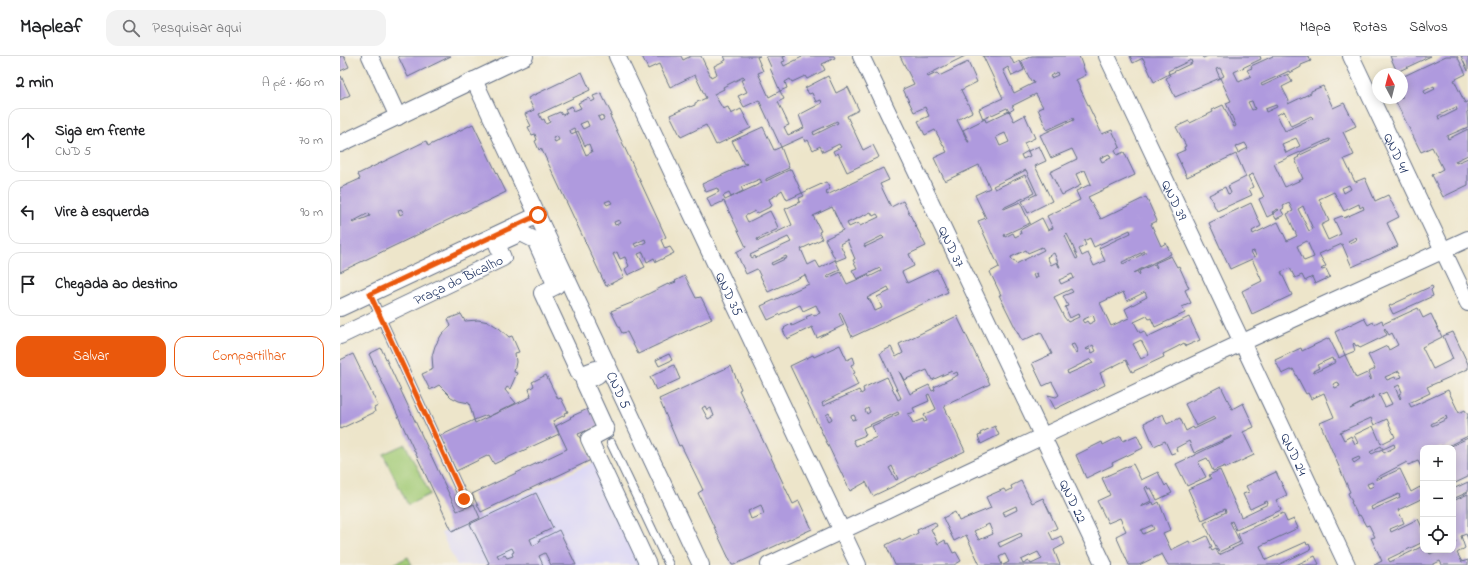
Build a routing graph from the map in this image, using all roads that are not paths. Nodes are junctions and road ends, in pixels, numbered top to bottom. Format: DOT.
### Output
graph roads {
  1 [pos="370,56"];
  2 [pos="525,56"];
  3 [pos="617,56"];
  4 [pos="861,56"];
  5 [pos="1107,56"];
  6 [pos="1351,56"];
  7 [pos="474,80"];
  8 [pos="398,117"];
  9 [pos="340,144"];
  10 [pos="538,215"];
  11 [pos="1468,239"];
  12 [pos="1443,250"];
  13 [pos="370,294"];
  14 [pos="1468,303"];
  15 [pos="340,308"];
  16 [pos="380,317"];
  17 [pos="340,336"];
  18 [pos="1242,343"];
  19 [pos="1043,437"];
  20 [pos="611,442"];
  21 [pos="464,499"];
  22 [pos="842,531"];
  23 [pos="648,565"];
  24 [pos="669,565"];
  25 [pos="701,565"];
  26 [pos="769,565"];
  27 [pos="858,565"];
  28 [pos="1104,565"];
  29 [pos="1347,565"];
  1 -- 8 [label="street"];
  2 -- 7 [label="street"];
  3 -- 22 [label="street, QND 35"];
  4 -- 19 [label="street, QND 37"];
  5 -- 18 [label="street, QND 39"];
  6 -- 12 [label="street, QND 41"];
  7 -- 8 [label="street"];
  7 -- 10 [label="street, CND 5"];
  8 -- 9 [label="street"];
  10 -- 13 [label="street"];
  10 -- 25 [label="street, CND 5"];
  11 -- 12 [label="street"];
  12 -- 14 [label="street, QND 41"];
  12 -- 18 [label="street"];
  13 -- 15 [label="street"];
  13 -- 16 [label="lane"];
  16 -- 17 [label="street, Praça do Bicalho"];
  16 -- 21 [label="lane"];
  16 -- 23 [label="street, Praça do Bicalho"];
  18 -- 19 [label="street"];
  18 -- 29 [label="street, QND 24"];
  19 -- 22 [label="street"];
  19 -- 28 [label="street, QND 22"];
  20 -- 24 [label="lane"];
  22 -- 26 [label="street"];
  22 -- 27 [label="street, QND 35"];
}
